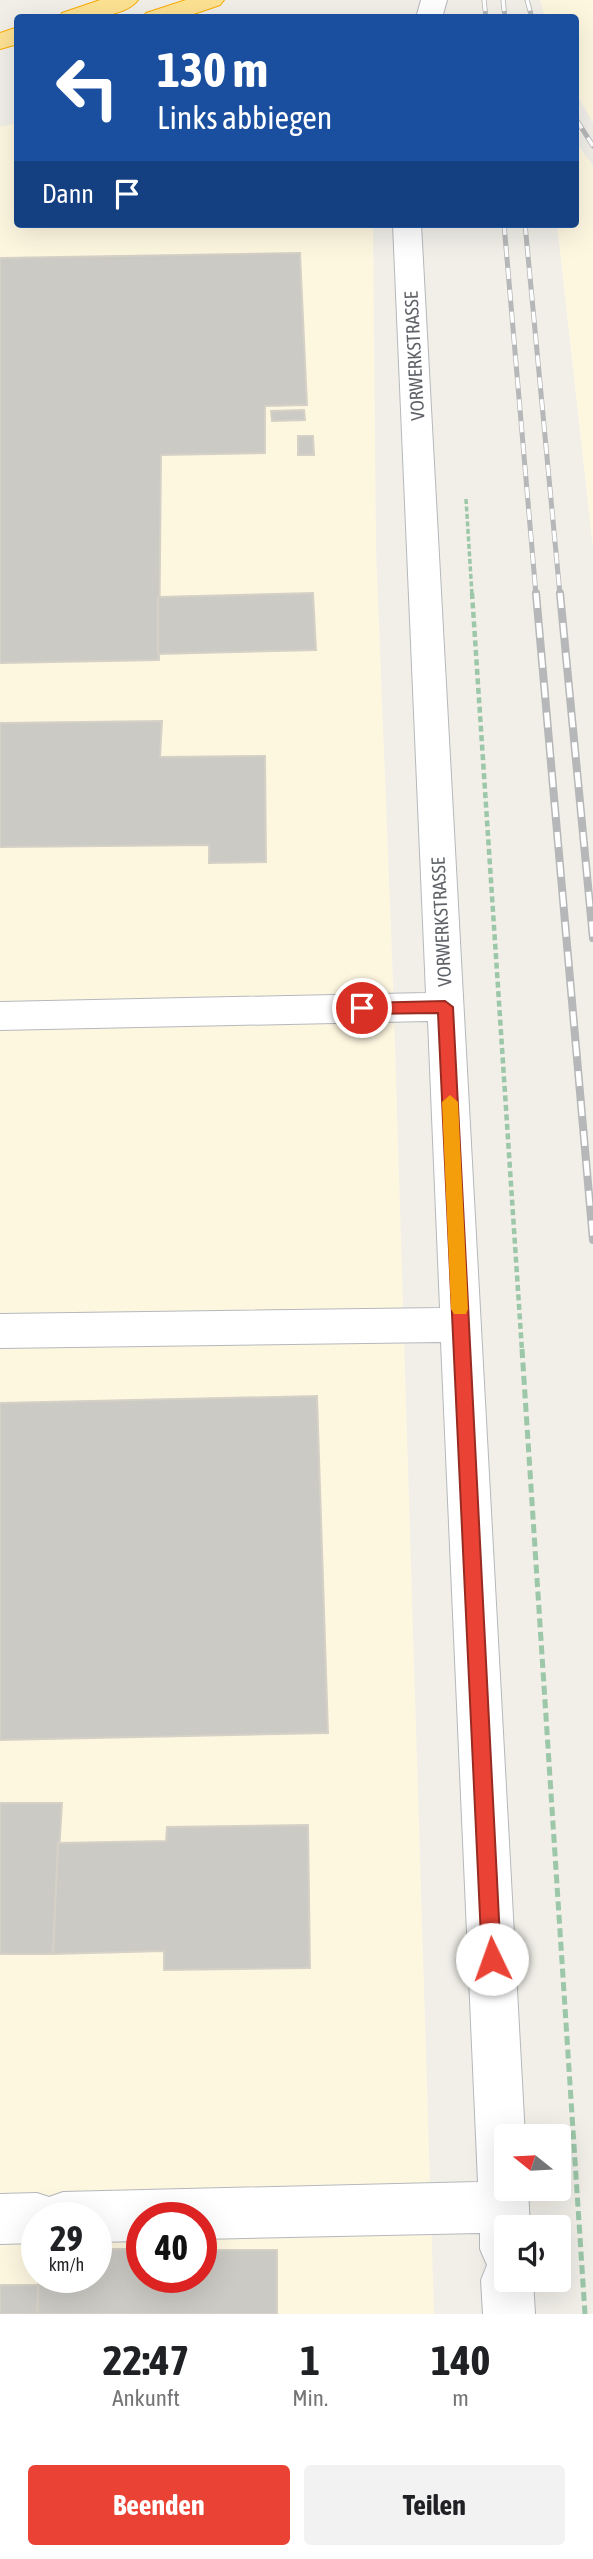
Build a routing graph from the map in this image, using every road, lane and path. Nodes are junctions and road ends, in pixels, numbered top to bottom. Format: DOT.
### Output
graph roads {
  1 [pos="125,0"];
  2 [pos="211,0"];
  3 [pos="83,14"];
  4 [pos="167,14"];
  5 [pos="407,228"];
  6 [pos="465,489"];
  7 [pos="445,1007"];
  8 [pos="0,1016"];
  9 [pos="461,1325"];
  10 [pos="0,1331"];
  11 [pos="504,2215"];
  12 [pos="21,2218"];
  13 [pos="112,2218"];
  14 [pos="0,2219"];
  15 [pos="494,2228"];
  16 [pos="508,2292"];
  17 [pos="509,2314"];
  18 [pos="585,2314"];
  1 -- 3 [label="highway"];
  2 -- 4 [label="highway"];
  5 -- 7 [label="street, VORWERKSTRASSE"];
  6 -- 18 [label="path"];
  7 -- 8 [label="street"];
  7 -- 9 [label="street, VORWERKSTRASSE"];
  9 -- 10 [label="street"];
  9 -- 11 [label="street, VORWERKSTRASSE"];
  12 -- 14 [label="street"];
  13 -- 15 [label="street"];
  16 -- 17 [label="street"];
}
